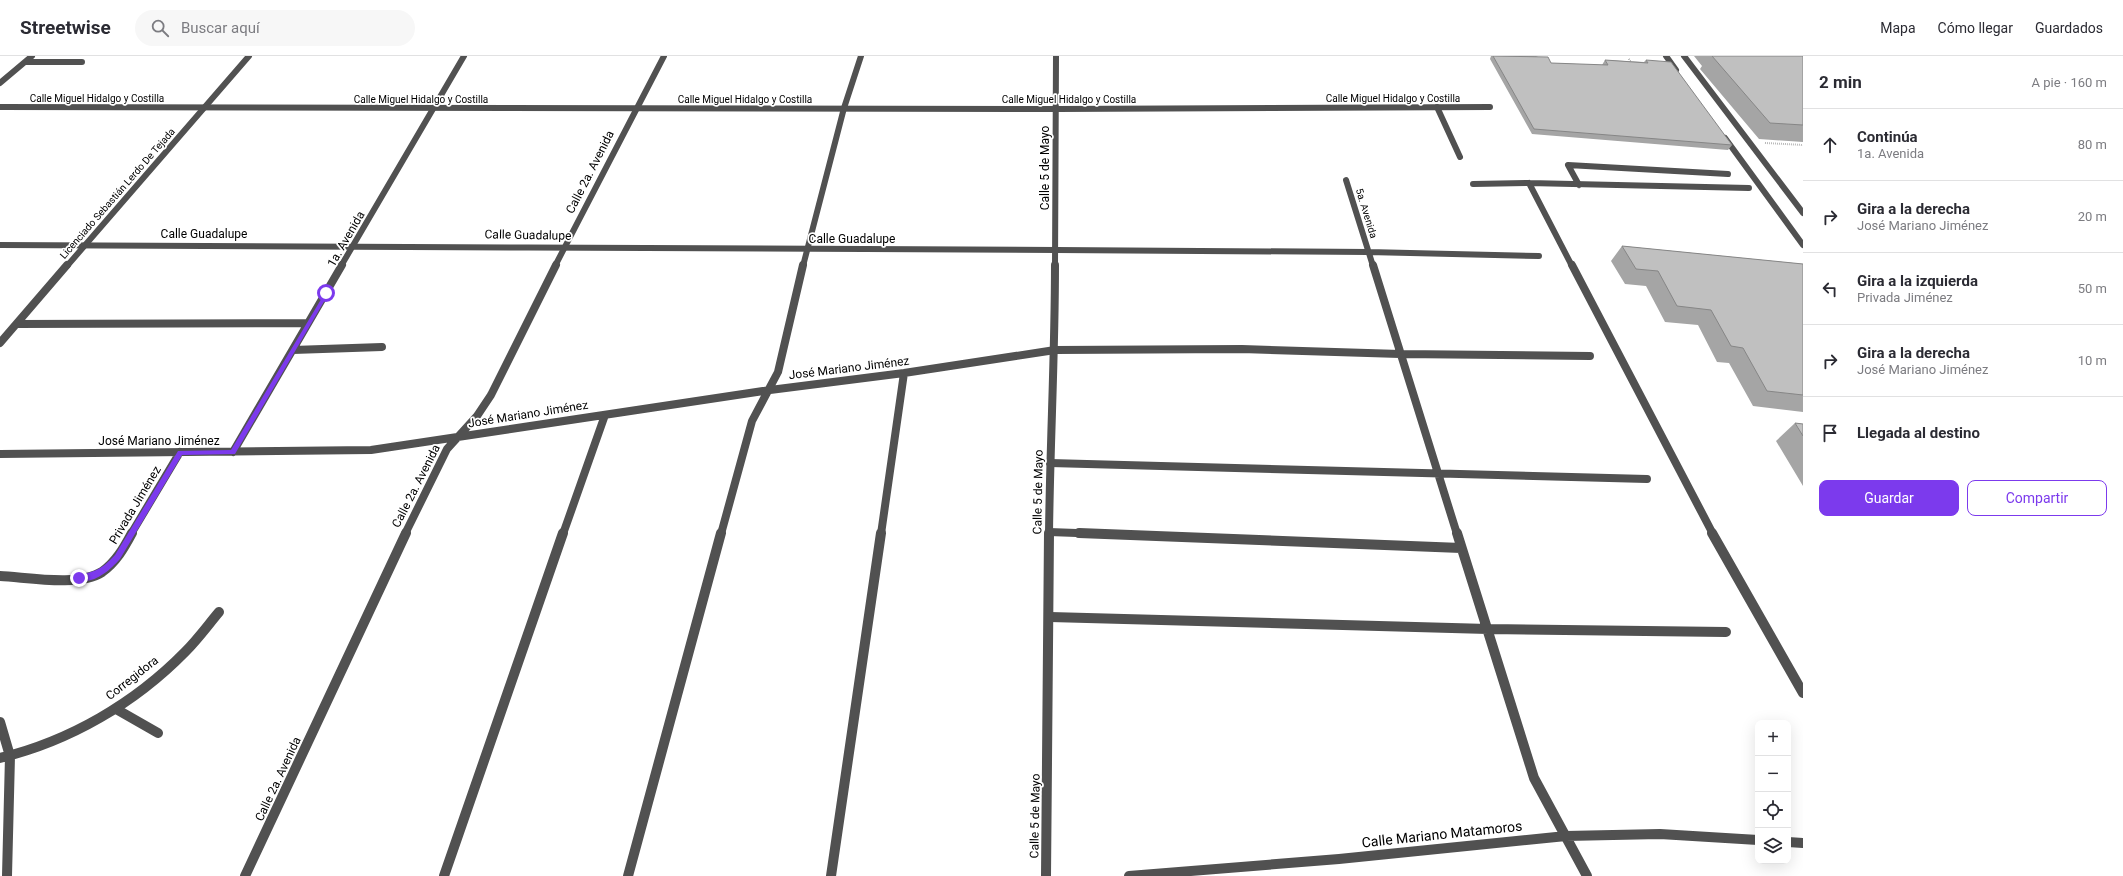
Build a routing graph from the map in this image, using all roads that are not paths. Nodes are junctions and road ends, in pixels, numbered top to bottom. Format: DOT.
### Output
graph roads {
  1 [pos="32,56"];
  2 [pos="250,56"];
  3 [pos="464,56"];
  4 [pos="664,56"];
  5 [pos="861,56"];
  6 [pos="1056,56"];
  7 [pos="1666,56"];
  8 [pos="1684,56"];
  9 [pos="25,62"];
  10 [pos="82,62"];
  11 [pos="1679,75"];
  12 [pos="0,83"];
  13 [pos="0,107"];
  14 [pos="203,107"];
  15 [pos="1437,107"];
  16 [pos="1490,107"];
  17 [pos="432,108"];
  18 [pos="636,108"];
  19 [pos="844,108"];
  20 [pos="1057,109"];
  21 [pos="1720,131"];
  22 [pos="1460,157"];
  23 [pos="1728,174"];
  24 [pos="1346,180"];
  25 [pos="1529,183"];
  26 [pos="1473,184"];
  27 [pos="1579,185"];
  28 [pos="1749,188"];
  29 [pos="1803,213"];
  30 [pos="0,245"];
  31 [pos="84,245"];
  32 [pos="355,245"];
  33 [pos="1803,245"];
  34 [pos="565,247"];
  35 [pos="807,250"];
  36 [pos="1056,250"];
  37 [pos="1368,252"];
  38 [pos="1539,256"];
  39 [pos="307,323"];
  40 [pos="17,324"];
  41 [pos="0,343"];
  42 [pos="382,347"];
  43 [pos="293,350"];
  44 [pos="1055,350"];
  45 [pos="1400,354"];
  46 [pos="1590,356"];
  47 [pos="904,373"];
  48 [pos="770,390"];
  49 [pos="605,415"];
  50 [pos="458,437"];
  51 [pos="180,452"];
  52 [pos="233,452"];
  53 [pos="0,454"];
  54 [pos="1050,463"];
  55 [pos="1438,474"];
  56 [pos="1647,479"];
  57 [pos="1050,532"];
  58 [pos="1461,548"];
  59 [pos="0,576"];
  60 [pos="219,612"];
  61 [pos="1050,617"];
  62 [pos="1488,629"];
  63 [pos="1726,632"];
  64 [pos="1803,693"];
  65 [pos="116,709"];
  66 [pos="0,722"];
  67 [pos="158,733"];
  68 [pos="5,757"];
  69 [pos="1566,836"];
  70 [pos="1755,840"];
  71 [pos="1791,842"];
  72 [pos="1803,843"];
  73 [pos="7,876"];
  74 [pos="245,876"];
  75 [pos="444,876"];
  76 [pos="628,876"];
  77 [pos="831,876"];
  78 [pos="1046,876"];
  79 [pos="1129,876"];
  80 [pos="1587,876"];
  1 -- 9 [label="street"];
  2 -- 14 [label="street, Licenciado Sebastián Lerdo De Tejada"];
  3 -- 17 [label="street, 1a. Avenida"];
  4 -- 18 [label="street, Calle 2a. Avenida"];
  5 -- 19 [label="street"];
  6 -- 20 [label="street, Calle 5 de Mayo"];
  7 -- 11 [label="street"];
  8 -- 29 [label="street"];
  9 -- 10 [label="street"];
  9 -- 12 [label="street"];
  13 -- 14 [label="street, Calle Miguel Hidalgo y Costilla"];
  14 -- 17 [label="street, Calle Miguel Hidalgo y Costilla"];
  14 -- 31 [label="street, Licenciado Sebastián Lerdo De Tejada"];
  15 -- 16 [label="street, Calle Miguel Hidalgo y Costilla"];
  15 -- 20 [label="street, Calle Miguel Hidalgo y Costilla"];
  15 -- 22 [label="street"];
  17 -- 18 [label="street, Calle Miguel Hidalgo y Costilla"];
  17 -- 32 [label="street, 1a. Avenida"];
  18 -- 19 [label="street, Calle Miguel Hidalgo y Costilla"];
  18 -- 34 [label="street, Calle 2a. Avenida"];
  19 -- 20 [label="street, Calle Miguel Hidalgo y Costilla"];
  19 -- 35 [label="street"];
  20 -- 36 [label="street, Calle 5 de Mayo"];
  21 -- 33 [label="street"];
  23 -- 27 [label="street"];
  24 -- 37 [label="street, 5a. Avenida"];
  25 -- 26 [label="street"];
  25 -- 27 [label="street"];
  25 -- 64 [label="street"];
  27 -- 28 [label="street"];
  30 -- 31 [label="street, Calle Guadalupe"];
  31 -- 32 [label="street, Calle Guadalupe"];
  31 -- 40 [label="street, Licenciado Sebastián Lerdo De Tejada"];
  32 -- 34 [label="street, Calle Guadalupe"];
  32 -- 39 [label="street, 1a. Avenida"];
  34 -- 35 [label="street, Calle Guadalupe"];
  34 -- 50 [label="street, Calle 2a. Avenida"];
  35 -- 36 [label="street, Calle Guadalupe"];
  35 -- 48 [label="street"];
  36 -- 37 [label="street, Calle Guadalupe"];
  36 -- 44 [label="street, Calle 5 de Mayo"];
  37 -- 38 [label="street, Calle Guadalupe"];
  37 -- 45 [label="street, 5a. Avenida"];
  39 -- 40 [label="street"];
  39 -- 43 [label="street, 1a. Avenida"];
  40 -- 41 [label="street, Licenciado Sebastián Lerdo De Tejada"];
  42 -- 43 [label="street"];
  43 -- 52 [label="street, 1a. Avenida"];
  44 -- 45 [label="street, José Mariano Jiménez"];
  44 -- 47 [label="street, José Mariano Jiménez"];
  44 -- 54 [label="street, Calle 5 de Mayo"];
  45 -- 46 [label="street, José Mariano Jiménez"];
  45 -- 55 [label="street, 5a. Avenida"];
  47 -- 48 [label="street, José Mariano Jiménez"];
  47 -- 77 [label="street"];
  48 -- 49 [label="street, José Mariano Jiménez"];
  48 -- 76 [label="street"];
  49 -- 50 [label="street, José Mariano Jiménez"];
  49 -- 75 [label="street"];
  50 -- 52 [label="street, José Mariano Jiménez"];
  50 -- 74 [label="street, Calle 2a. Avenida"];
  51 -- 52 [label="street, José Mariano Jiménez"];
  51 -- 53 [label="street, José Mariano Jiménez"];
  51 -- 59 [label="street, Privada Jiménez"];
  54 -- 55 [label="street"];
  54 -- 57 [label="street, Calle 5 de Mayo"];
  55 -- 56 [label="street"];
  55 -- 58 [label="street, 5a. Avenida"];
  57 -- 58 [label="street"];
  57 -- 61 [label="street, Calle 5 de Mayo"];
  58 -- 62 [label="street, 5a. Avenida"];
  60 -- 65 [label="street, Corregidora"];
  61 -- 62 [label="street"];
  61 -- 78 [label="street, Calle 5 de Mayo"];
  62 -- 63 [label="street"];
  62 -- 69 [label="street, 5a. Avenida"];
  65 -- 67 [label="street"];
  65 -- 68 [label="street, Corregidora"];
  66 -- 68 [label="street"];
  68 -- 73 [label="street"];
  69 -- 70 [label="street, Calle Mariano Matamoros"];
  69 -- 79 [label="street, Calle Mariano Matamoros"];
  69 -- 80 [label="street, 5a. Avenida"];
  71 -- 72 [label="street"];
}
